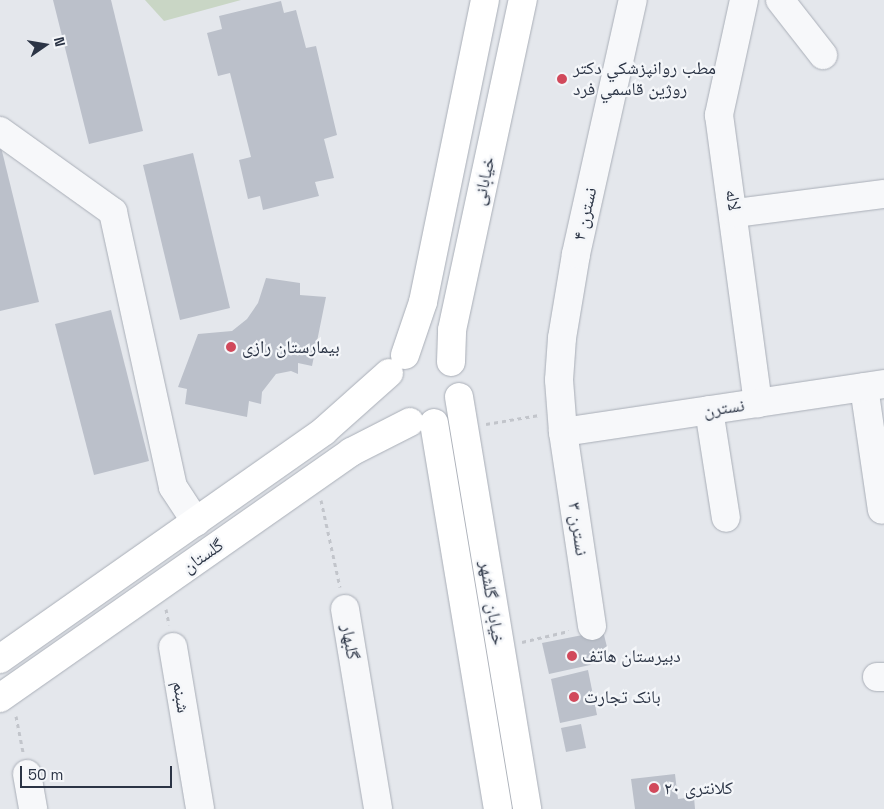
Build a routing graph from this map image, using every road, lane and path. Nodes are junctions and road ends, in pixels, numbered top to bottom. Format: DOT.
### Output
graph roads {
  1 [pos="485,0"];
  2 [pos="523,0"];
  3 [pos="633,0"];
  4 [pos="744,0"];
  5 [pos="780,0"];
  6 [pos="822,55"];
  7 [pos="0,130"];
  8 [pos="884,194"];
  9 [pos="735,213"];
  10 [pos="451,362"];
  11 [pos="397,364"];
  12 [pos="874,385"];
  13 [pos="459,397"];
  14 [pos="758,403"];
  15 [pos="709,410"];
  16 [pos="422,422"];
  17 [pos="562,422"];
  18 [pos="463,427"];
  19 [pos="316,477"];
  20 [pos="882,510"];
  21 [pos="726,518"];
  22 [pos="196,522"];
  23 [pos="162,584"];
  24 [pos="345,609"];
  25 [pos="592,626"];
  26 [pos="499,647"];
  27 [pos="173,648"];
  28 [pos="4,649"];
  29 [pos="6,694"];
  30 [pos="27,774"];
  31 [pos="33,809"];
  32 [pos="200,809"];
  33 [pos="378,809"];
  34 [pos="498,809"];
  35 [pos="527,809"];
  1 -- 11 [label="main road, خیابانی"];
  2 -- 10 [label="main road, خیابانی"];
  3 -- 17 [label="street, نسترن ۴"];
  4 -- 9 [label="street, لاله"];
  5 -- 6 [label="street"];
  7 -- 22 [label="street"];
  8 -- 9 [label="street"];
  9 -- 14 [label="street, لاله"];
  10 -- 11 [label="main road"];
  10 -- 13 [label="main road"];
  11 -- 16 [label="main road"];
  11 -- 22 [label="main road, گلستان"];
  12 -- 14 [label="street, نسترن"];
  12 -- 20 [label="street"];
  13 -- 16 [label="main road"];
  13 -- 18 [label="main road, خیابان گلشهر"];
  14 -- 15 [label="street, نسترن"];
  15 -- 17 [label="street, نسترن"];
  15 -- 21 [label="street"];
  16 -- 19 [label="main road, گلستان"];
  16 -- 34 [label="main road, خیابان گلشهر"];
  17 -- 18 [label="path"];
  17 -- 25 [label="street, نسترن ٣"];
  18 -- 26 [label="main road, خیابان گلشهر"];
  19 -- 23 [label="main road, گلستان"];
  19 -- 24 [label="path, گلبهار"];
  22 -- 28 [label="main road, گلستان"];
  23 -- 27 [label="path"];
  23 -- 29 [label="main road, گلستان"];
  24 -- 33 [label="street, گلبهار"];
  25 -- 26 [label="path"];
  26 -- 35 [label="main road, خیابان گلشهر"];
  27 -- 32 [label="street, شبنم"];
  29 -- 30 [label="path"];
  30 -- 31 [label="street"];
}
